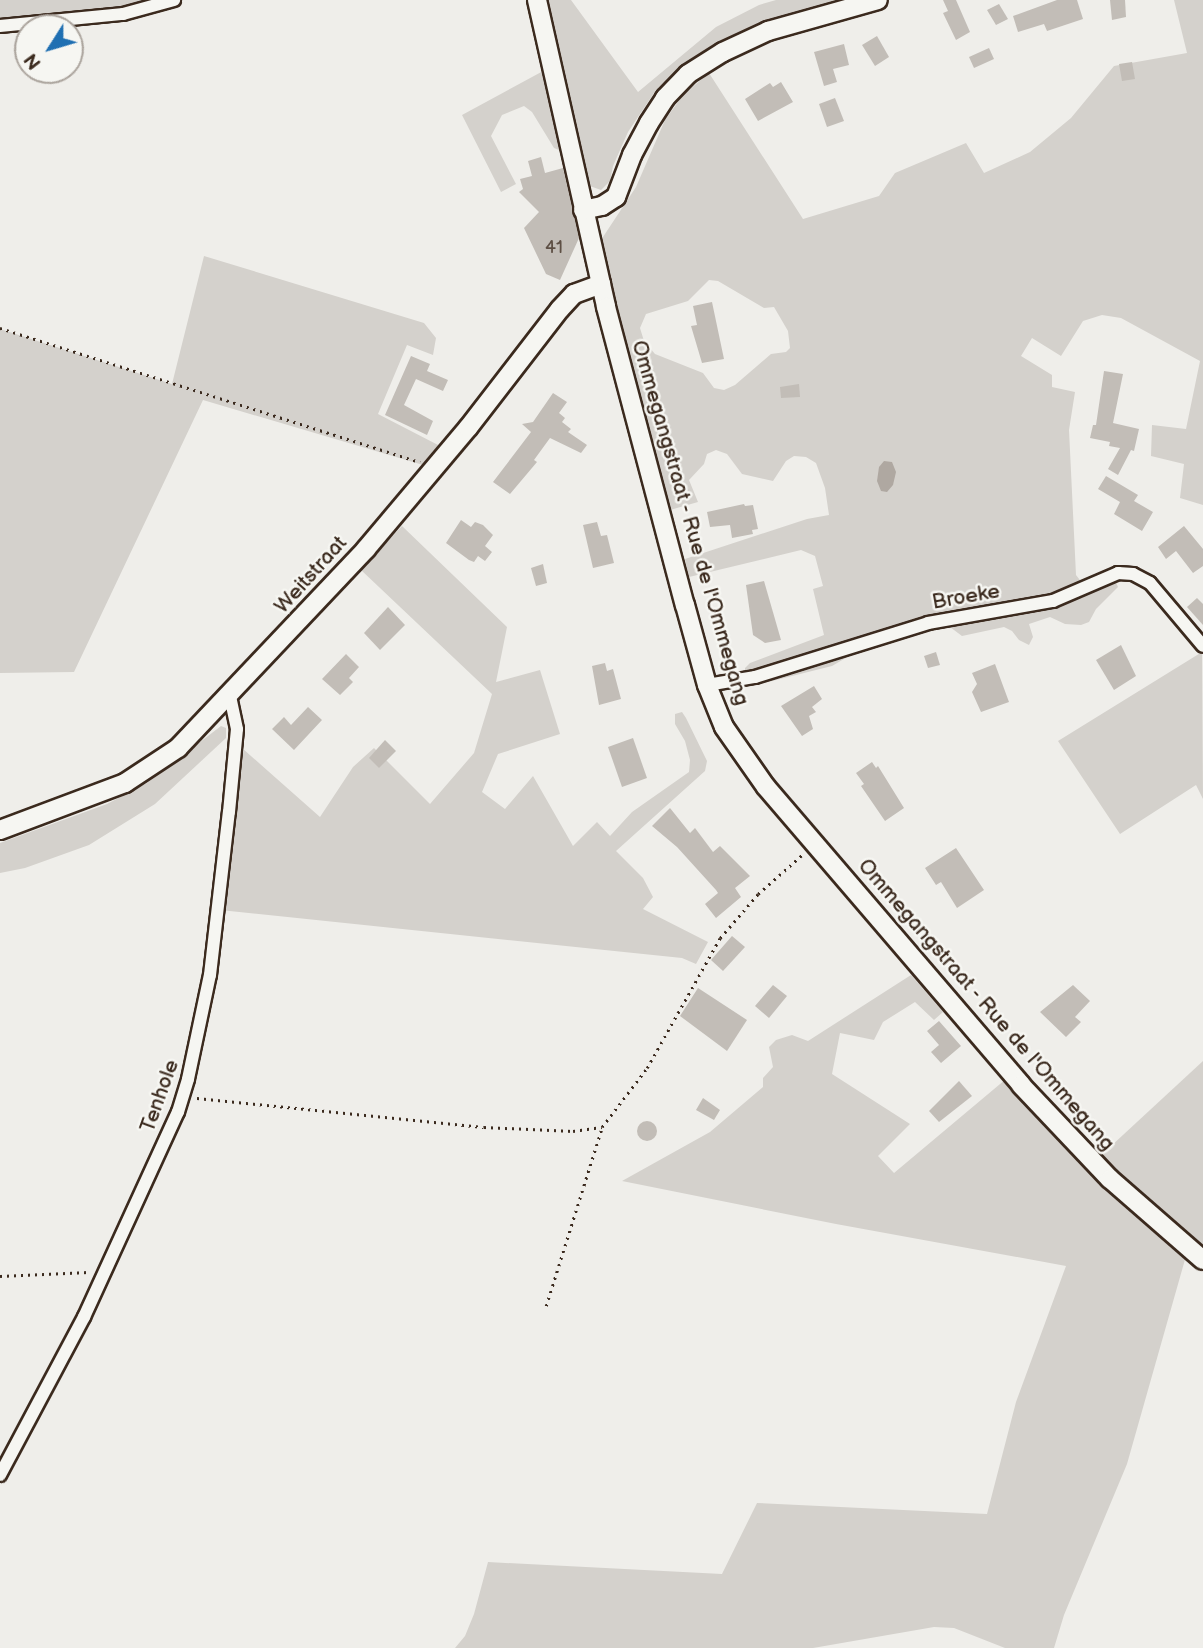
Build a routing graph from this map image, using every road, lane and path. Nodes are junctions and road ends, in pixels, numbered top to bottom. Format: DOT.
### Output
graph roads {
  1 [pos="174,0"];
  2 [pos="537,0"];
  3 [pos="878,0"];
  4 [pos="0,26"];
  5 [pos="583,210"];
  6 [pos="601,284"];
  7 [pos="0,328"];
  8 [pos="436,467"];
  9 [pos="1203,646"];
  10 [pos="707,685"];
  11 [pos="230,697"];
  12 [pos="0,830"];
  13 [pos="814,845"];
  14 [pos="183,1096"];
  15 [pos="602,1127"];
  16 [pos="1203,1260"];
  17 [pos="103,1273"];
  18 [pos="0,1276"];
  19 [pos="547,1306"];
  20 [pos="0,1475"];
  1 -- 4 [label="street"];
  2 -- 5 [label="main road, Ommegangstraat - Rue de l'Ommegang"];
  3 -- 5 [label="main road"];
  5 -- 6 [label="main road, Ommegangstraat - Rue de l'Ommegang"];
  6 -- 8 [label="main road, Weitstraat"];
  6 -- 10 [label="main road, Ommegangstraat - Rue de l'Ommegang"];
  7 -- 8 [label="path"];
  8 -- 11 [label="main road, Weitstraat"];
  9 -- 10 [label="street, Broeke"];
  10 -- 13 [label="main road, Ommegangstraat - Rue de l'Ommegang"];
  11 -- 12 [label="main road, Weitstraat"];
  11 -- 14 [label="street, Tenhole"];
  13 -- 15 [label="path"];
  13 -- 16 [label="main road, Ommegangstraat - Rue de l'Ommegang"];
  14 -- 15 [label="path"];
  14 -- 17 [label="street, Tenhole"];
  15 -- 19 [label="path"];
  17 -- 18 [label="path"];
  17 -- 20 [label="street, Tenhole"];
}
